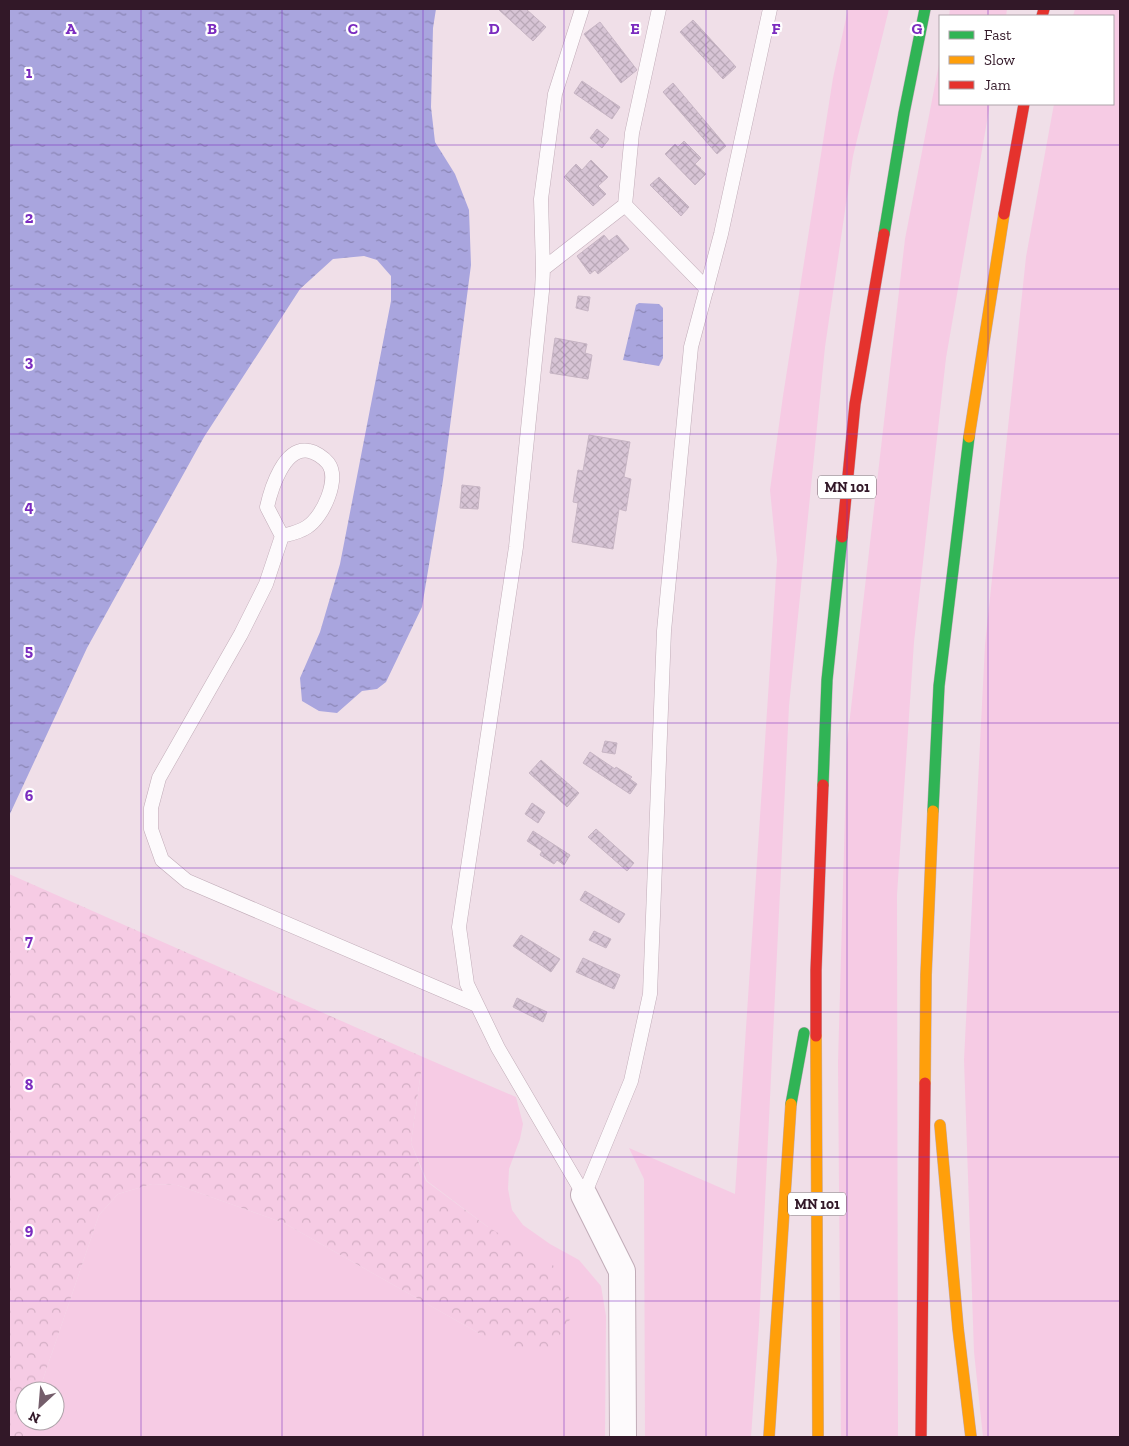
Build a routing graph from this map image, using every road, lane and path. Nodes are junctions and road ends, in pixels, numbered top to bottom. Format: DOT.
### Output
graph roads {
  1 [pos="582,9"];
  2 [pos="659,9"];
  3 [pos="770,9"];
  4 [pos="925,9"];
  5 [pos="1024,105"];
  6 [pos="625,205"];
  7 [pos="543,269"];
  8 [pos="707,288"];
  9 [pos="282,536"];
  10 [pos="816,970"];
  11 [pos="926,974"];
  12 [pos="477,1005"];
  13 [pos="937,1092"];
  14 [pos="939,1112"];
  15 [pos="584,1195"];
  16 [pos="623,1437"];
  17 [pos="769,1437"];
  18 [pos="818,1437"];
  19 [pos="921,1437"];
  20 [pos="971,1437"];
  1 -- 7 [label="lane"];
  2 -- 6 [label="lane"];
  3 -- 8 [label="lane"];
  4 -- 10 [label="highway, MN 101"];
  5 -- 11 [label="highway"];
  6 -- 7 [label="lane"];
  6 -- 8 [label="lane"];
  7 -- 12 [label="lane"];
  8 -- 15 [label="lane"];
  9 -- 9 [label="lane"];
  9 -- 12 [label="lane"];
  10 -- 17 [label="highway"];
  10 -- 18 [label="highway, MN 101"];
  11 -- 13 [label="highway"];
  11 -- 19 [label="highway"];
  12 -- 15 [label="lane"];
  14 -- 20 [label="highway"];
  15 -- 16 [label="street"];
}
